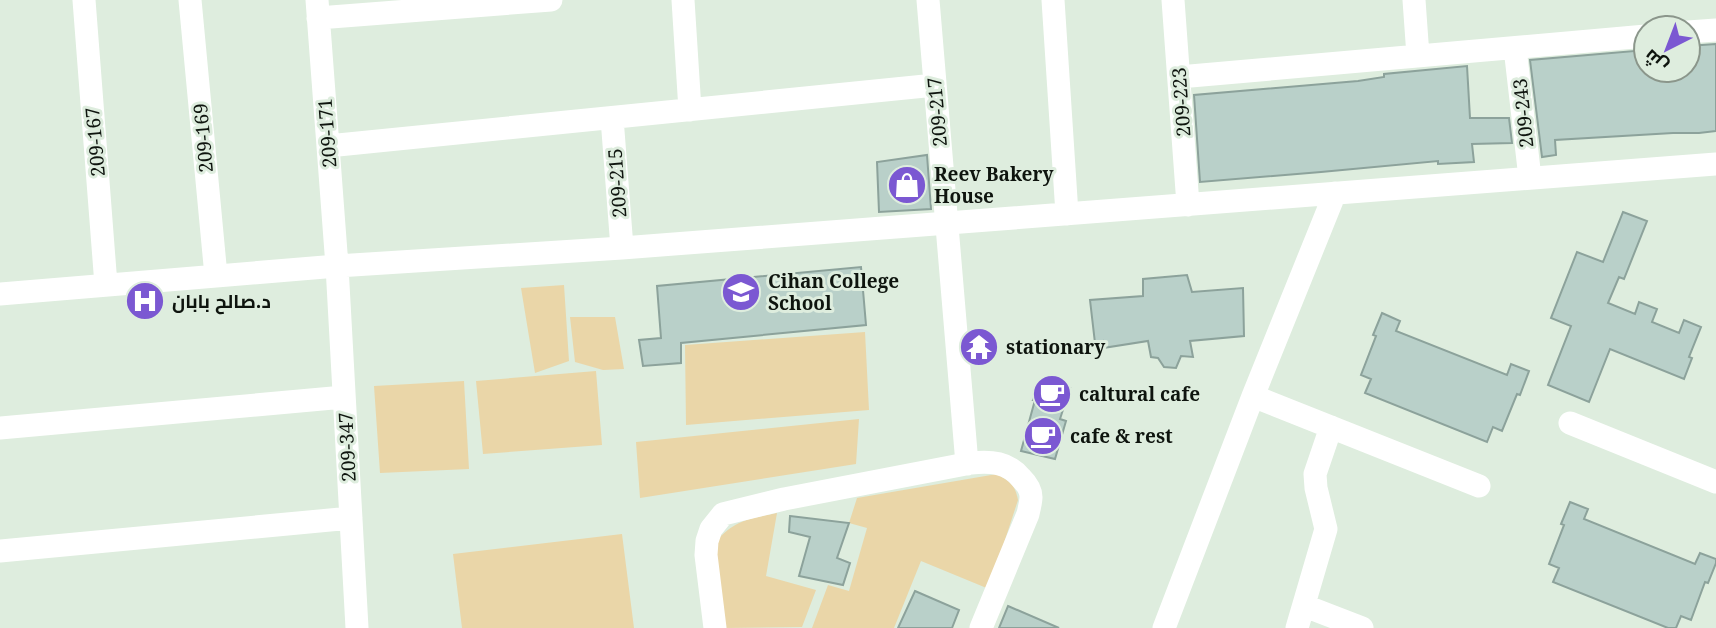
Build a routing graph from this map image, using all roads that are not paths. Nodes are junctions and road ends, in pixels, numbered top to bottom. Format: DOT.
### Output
graph roads {
  1 [pos="84,0"];
  2 [pos="190,0"];
  3 [pos="551,0"];
  4 [pos="683,0"];
  5 [pos="928,0"];
  6 [pos="1053,0"];
  7 [pos="1173,0"];
  8 [pos="1414,0"];
  9 [pos="453,4"];
  10 [pos="317,9"];
  11 [pos="1632,37"];
  12 [pos="1515,48"];
  13 [pos="1418,56"];
  14 [pos="1179,77"];
  15 [pos="935,85"];
  16 [pos="690,110"];
  17 [pos="612,118"];
  18 [pos="328,146"];
  19 [pos="1716,164"];
  20 [pos="1530,178"];
  21 [pos="1335,193"];
  22 [pos="1188,205"];
  23 [pos="1067,214"];
  24 [pos="946,223"];
  25 [pos="622,248"];
  26 [pos="337,266"];
  27 [pos="216,276"];
  28 [pos="107,285"];
  29 [pos="0,294"];
  30 [pos="1253,396"];
  31 [pos="344,397"];
  32 [pos="1570,423"];
  33 [pos="1331,427"];
  34 [pos="0,428"];
  35 [pos="967,464"];
  36 [pos="1716,482"];
  37 [pos="1479,486"];
  38 [pos="351,518"];
  39 [pos="0,551"];
  40 [pos="1305,606"];
  41 [pos="356,628"];
  42 [pos="715,628"];
  43 [pos="981,628"];
  44 [pos="1164,628"];
  45 [pos="1297,628"];
  46 [pos="1362,628"];
  1 -- 28 [label="street, 209-167"];
  2 -- 27 [label="street, 209-169"];
  3 -- 9 [label="street"];
  4 -- 16 [label="street"];
  5 -- 15 [label="street, 209-217"];
  6 -- 23 [label="street"];
  7 -- 14 [label="street, 209-223"];
  8 -- 13 [label="street"];
  9 -- 10 [label="street"];
  10 -- 18 [label="street, 209-171"];
  11 -- 12 [label="street"];
  12 -- 13 [label="street"];
  12 -- 20 [label="street, 209-243"];
  13 -- 14 [label="street"];
  14 -- 22 [label="street, 209-223"];
  15 -- 16 [label="street"];
  15 -- 24 [label="street, 209-217"];
  16 -- 17 [label="street"];
  17 -- 18 [label="street"];
  17 -- 25 [label="street, 209-215"];
  18 -- 26 [label="street, 209-171"];
  19 -- 20 [label="street"];
  20 -- 21 [label="street"];
  21 -- 22 [label="street"];
  21 -- 30 [label="street"];
  22 -- 23 [label="street"];
  23 -- 24 [label="street"];
  24 -- 25 [label="street"];
  24 -- 35 [label="street, 209-217"];
  25 -- 26 [label="street"];
  26 -- 27 [label="street"];
  26 -- 31 [label="street, 209-347"];
  27 -- 28 [label="street"];
  28 -- 29 [label="street"];
  30 -- 33 [label="street"];
  30 -- 44 [label="street"];
  31 -- 34 [label="street"];
  31 -- 38 [label="street, 209-347"];
  32 -- 36 [label="street"];
  33 -- 37 [label="street"];
  33 -- 40 [label="street"];
  35 -- 42 [label="street"];
  35 -- 43 [label="street"];
  38 -- 39 [label="street"];
  38 -- 41 [label="street, 209-347"];
  40 -- 45 [label="street"];
  40 -- 46 [label="street"];
}
